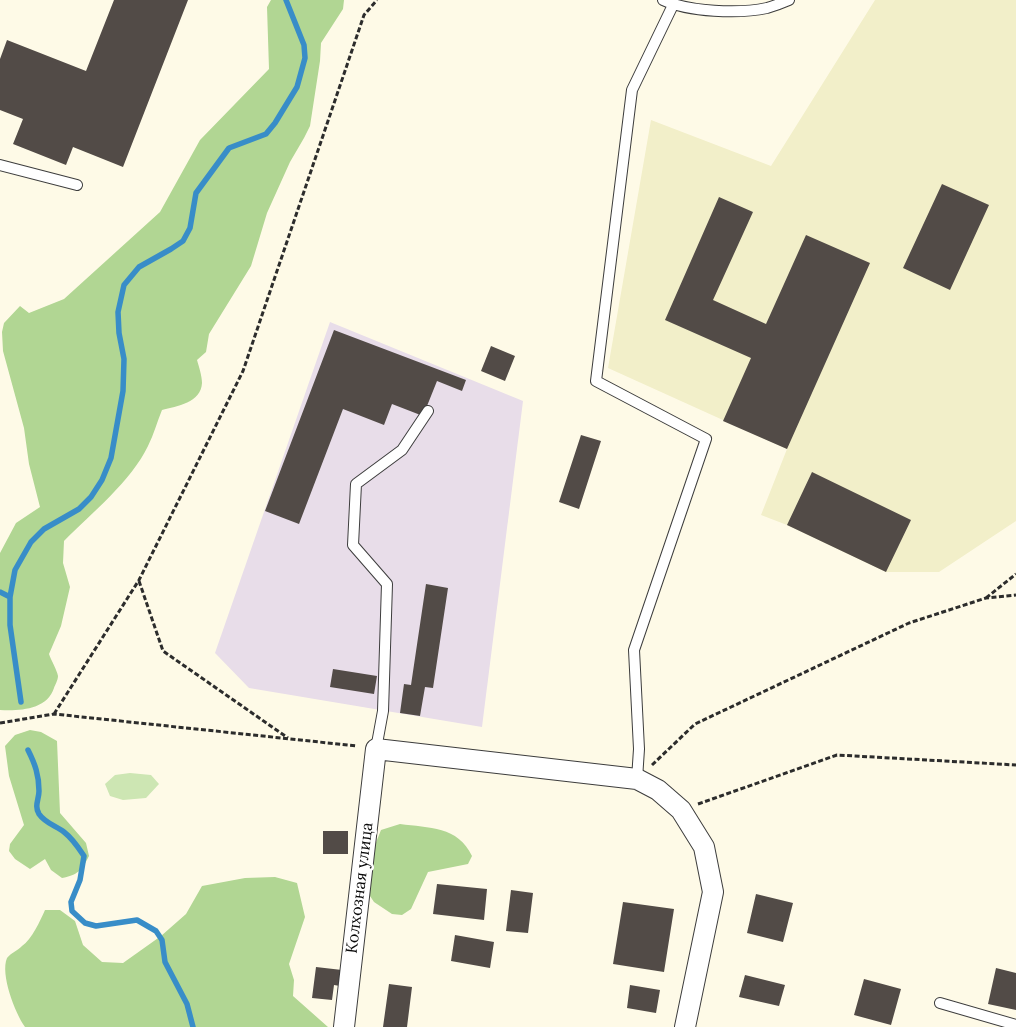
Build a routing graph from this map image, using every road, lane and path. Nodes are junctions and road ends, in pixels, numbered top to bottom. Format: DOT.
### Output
graph roads {
  1 [pos="377,0"];
  2 [pos="663,0"];
  3 [pos="789,0"];
  4 [pos="673,5"];
  5 [pos="0,165"];
  6 [pos="77,185"];
  7 [pos="428,411"];
  8 [pos="1016,574"];
  9 [pos="139,580"];
  10 [pos="1016,595"];
  11 [pos="986,598"];
  12 [pos="54,714"];
  13 [pos="0,723"];
  14 [pos="290,739"];
  15 [pos="376,748"];
  16 [pos="1016,765"];
  17 [pos="637,779"];
  18 [pos="681,810"];
  19 [pos="940,1004"];
  20 [pos="1016,1025"];
  21 [pos="344,1027"];
  22 [pos="685,1027"];
  1 -- 9 [label="path"];
  2 -- 4 [label="lane"];
  3 -- 4 [label="lane"];
  4 -- 17 [label="lane"];
  5 -- 6 [label="lane"];
  7 -- 15 [label="lane"];
  8 -- 11 [label="path"];
  9 -- 12 [label="path"];
  9 -- 14 [label="path"];
  10 -- 11 [label="path"];
  11 -- 17 [label="path"];
  12 -- 13 [label="path"];
  12 -- 14 [label="path"];
  14 -- 15 [label="path"];
  15 -- 17 [label="street"];
  15 -- 21 [label="street, Колхозная улица"];
  16 -- 18 [label="path"];
  17 -- 18 [label="street"];
  18 -- 22 [label="street"];
  19 -- 20 [label="lane"];
}
